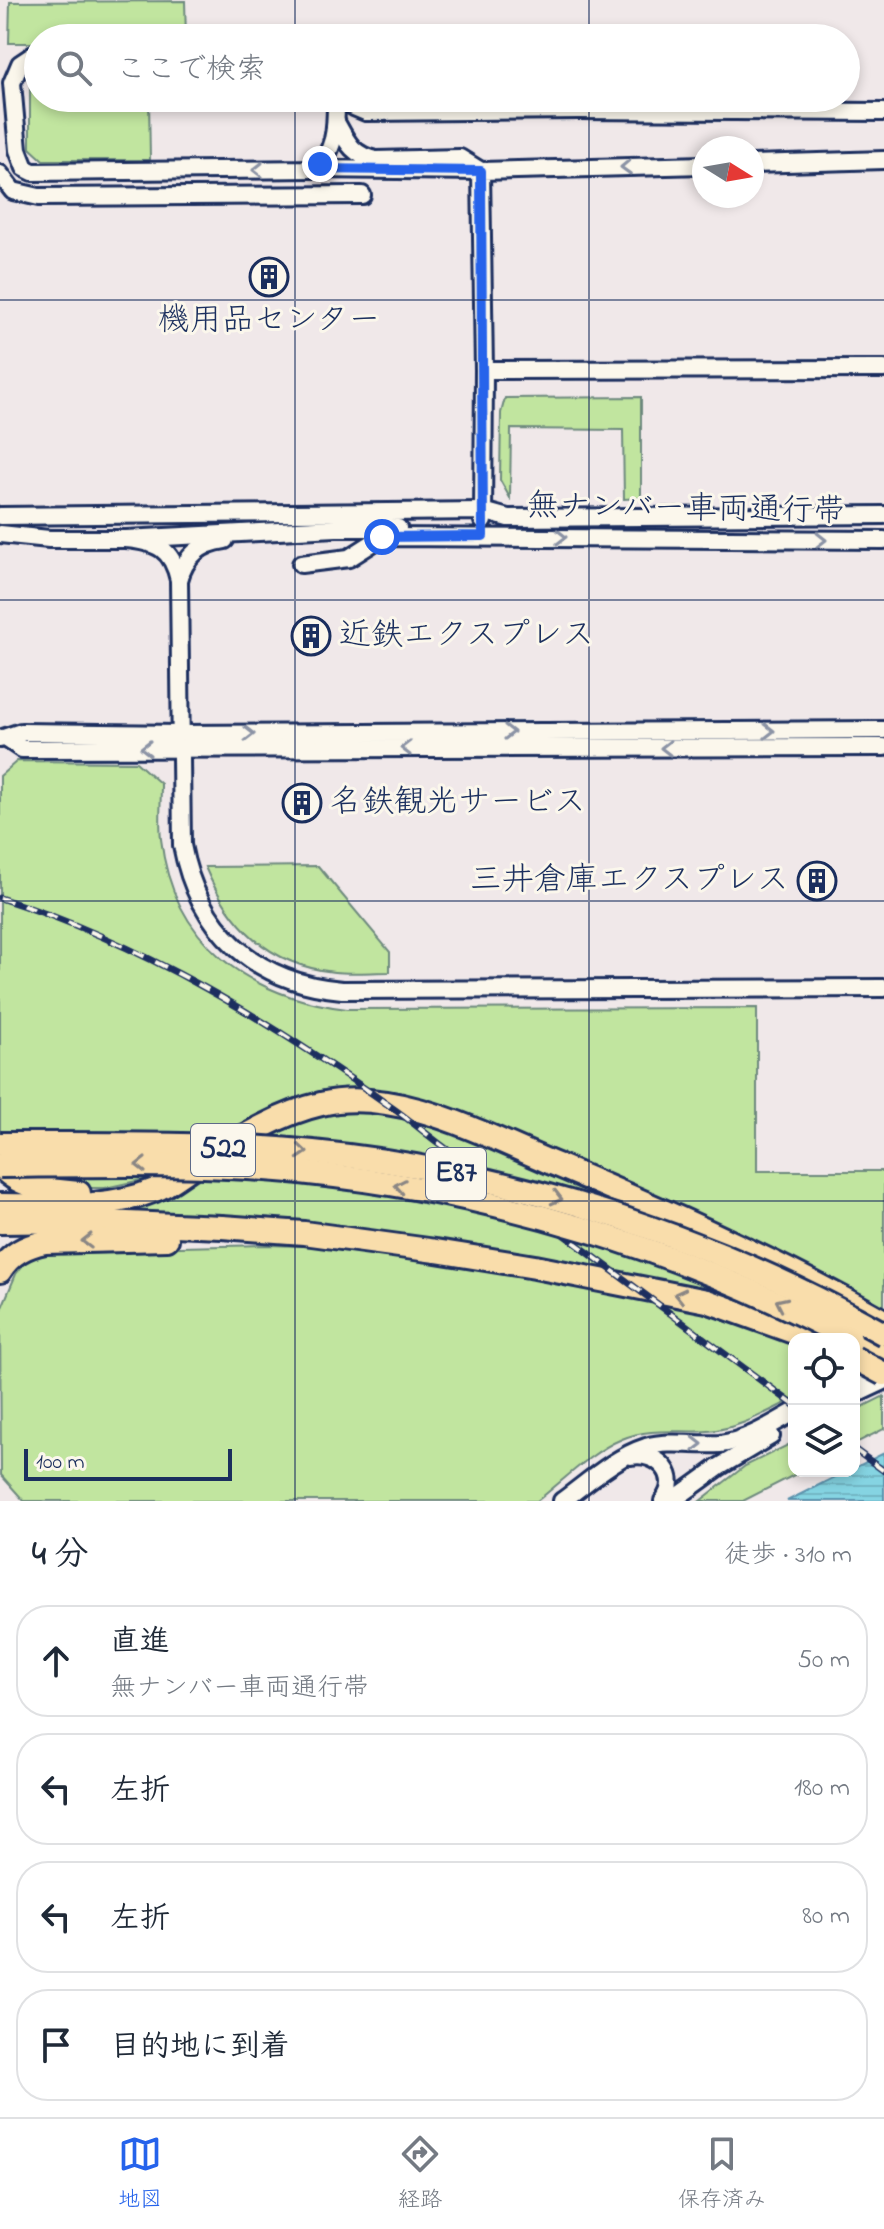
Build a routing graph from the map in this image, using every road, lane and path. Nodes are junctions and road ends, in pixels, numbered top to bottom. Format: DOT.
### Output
graph roads {
  1 [pos="24,61"];
  2 [pos="336,112"];
  3 [pos="860,112"];
  4 [pos="884,112"];
  5 [pos="336,122"];
  6 [pos="884,160"];
  7 [pos="764,164"];
  8 [pos="692,165"];
  9 [pos="313,169"];
  10 [pos="481,171"];
  11 [pos="0,174"];
  12 [pos="362,195"];
  13 [pos="884,369"];
  14 [pos="484,370"];
  15 [pos="483,511"];
  16 [pos="61,514"];
  17 [pos="884,515"];
  18 [pos="0,516"];
  19 [pos="336,528"];
  20 [pos="0,534"];
  21 [pos="483,536"];
  22 [pos="49,539"];
  23 [pos="126,539"];
  24 [pos="884,540"];
  25 [pos="301,564"];
  26 [pos="179,580"];
  27 [pos="884,730"];
  28 [pos="3,739"];
  29 [pos="180,741"];
  30 [pos="884,747"];
  31 [pos="884,988"];
  32 [pos="0,1134"];
  33 [pos="0,1144"];
  34 [pos="172,1145"];
  35 [pos="0,1166"];
  36 [pos="193,1167"];
  37 [pos="0,1205"];
  38 [pos="0,1222"];
  39 [pos="388,1245"];
  40 [pos="0,1271"];
  41 [pos="884,1321"];
  42 [pos="797,1333"];
  43 [pos="838,1333"];
  44 [pos="884,1334"];
  45 [pos="860,1344"];
  46 [pos="884,1358"];
  47 [pos="860,1361"];
  48 [pos="884,1364"];
  49 [pos="884,1374"];
  50 [pos="860,1377"];
  51 [pos="884,1381"];
  52 [pos="860,1392"];
  53 [pos="788,1415"];
  54 [pos="788,1428"];
  55 [pos="622,1458"];
  56 [pos="562,1501"];
  57 [pos="663,1501"];
  58 [pos="672,1501"];
  9 -- 1 [label="street, one-way"];
  2 -- 5 [label="street"];
  3 -- 4 [label="street"];
  5 -- 9 [label="street"];
  5 -- 10 [label="street"];
  6 -- 7 [label="street"];
  8 -- 10 [label="street, one-way"];
  9 -- 10 [label="street"];
  10 -- 14 [label="street"];
  11 -- 12 [label="street"];
  13 -- 14 [label="street"];
  14 -- 15 [label="street"];
  15 -- 16 [label="street"];
  15 -- 17 [label="street"];
  15 -- 19 [label="street"];
  15 -- 21 [label="street"];
  16 -- 18 [label="street"];
  16 -- 22 [label="street"];
  19 -- 23 [label="street"];
  19 -- 26 [label="street"];
  20 -- 22 [label="street"];
  21 -- 24 [label="street, 無ナンバー車両通行帯, one-way"];
  21 -- 25 [label="street, 無ナンバー車両通行帯"];
  22 -- 23 [label="street"];
  23 -- 26 [label="street"];
  26 -- 29 [label="street"];
  29 -- 27 [label="street, one-way"];
  28 -- 29 [label="street"];
  30 -- 29 [label="street, one-way"];
  29 -- 31 [label="street"];
  32 -- 34 [label="highway, 522, bridge"];
  33 -- 34 [label="highway, E87, bridge"];
  34 -- 44 [label="highway, E87, one-way, bridge"];
  35 -- 36 [label="highway, 522"];
  43 -- 35 [label="highway, E87, one-way, bridge"];
  36 -- 37 [label="highway, 522"];
  36 -- 41 [label="highway, 522"];
  38 -- 39 [label="highway"];
  39 -- 40 [label="highway, one-way"];
  42 -- 39 [label="highway, one-way"];
  45 -- 46 [label="highway, E87"];
  47 -- 49 [label="highway, bridge"];
  48 -- 50 [label="street"];
  51 -- 52 [label="street"];
  55 -- 53 [label="street, one-way"];
  54 -- 58 [label="street"];
  55 -- 56 [label="street"];
  55 -- 57 [label="street"];
}
